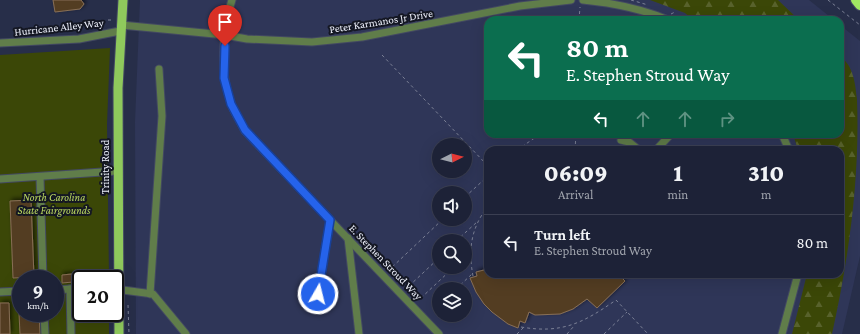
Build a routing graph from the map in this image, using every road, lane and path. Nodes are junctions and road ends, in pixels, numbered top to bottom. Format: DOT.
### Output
graph roads {
  1 [pos="123,0"];
  2 [pos="232,0"];
  3 [pos="571,0"];
  4 [pos="828,0"];
  5 [pos="581,3"];
  6 [pos="579,16"];
  7 [pos="659,16"];
  8 [pos="108,20"];
  9 [pos="111,20"];
  10 [pos="860,25"];
  11 [pos="121,28"];
  12 [pos="225,35"];
  13 [pos="0,43"];
  14 [pos="382,55"];
  15 [pos="159,69"];
  16 [pos="535,138"];
  17 [pos="667,138"];
  18 [pos="621,140"];
  19 [pos="523,146"];
  20 [pos="634,146"];
  21 [pos="660,146"];
  22 [pos="484,162"];
  23 [pos="118,171"];
  24 [pos="40,177"];
  25 [pos="0,179"];
  26 [pos="484,180"];
  27 [pos="472,191"];
  28 [pos="484,212"];
  29 [pos="330,220"];
  30 [pos="478,221"];
  31 [pos="435,226"];
  32 [pos="464,234"];
  33 [pos="472,236"];
  34 [pos="348,238"];
  35 [pos="432,265"];
  36 [pos="43,270"];
  37 [pos="116,270"];
  38 [pos="388,272"];
  39 [pos="447,274"];
  40 [pos="472,274"];
  41 [pos="797,278"];
  42 [pos="463,282"];
  43 [pos="409,286"];
  44 [pos="64,289"];
  45 [pos="70,289"];
  46 [pos="124,289"];
  47 [pos="12,291"];
  48 [pos="0,292"];
  49 [pos="150,294"];
  50 [pos="318,294"];
  51 [pos="421,298"];
  52 [pos="128,305"];
  53 [pos="628,312"];
  54 [pos="44,322"];
  55 [pos="118,322"];
  56 [pos="574,325"];
  57 [pos="45,334"];
  58 [pos="71,334"];
  59 [pos="119,334"];
  60 [pos="129,334"];
  61 [pos="186,334"];
  62 [pos="359,334"];
  63 [pos="439,334"];
  64 [pos="517,334"];
  65 [pos="566,334"];
  66 [pos="604,334"];
  67 [pos="648,334"];
  68 [pos="782,334"];
  1 -- 11 [label="main road, Trinity Road"];
  2 -- 12 [label="street, E. Stephen Stroud Way"];
  3 -- 12 [label="street, Peter Karmanos Jr Drive"];
  4 -- 10 [label="path"];
  5 -- 6 [label="path"];
  5 -- 7 [label="street"];
  8 -- 9 [label="path"];
  11 -- 12 [label="street, Peter Karmanos Jr Drive"];
  11 -- 13 [label="street, Hurricane Alley Way"];
  11 -- 23 [label="main road, Trinity Road"];
  12 -- 29 [label="street, E. Stephen Stroud Way"];
  14 -- 22 [label="path"];
  15 -- 49 [label="street"];
  16 -- 19 [label="path"];
  17 -- 21 [label="street"];
  18 -- 20 [label="street"];
  23 -- 24 [label="street"];
  23 -- 37 [label="main road, Trinity Road"];
  24 -- 25 [label="street"];
  24 -- 36 [label="street"];
  26 -- 27 [label="path"];
  28 -- 30 [label="path"];
  29 -- 34 [label="street, E. Stephen Stroud Way"];
  29 -- 50 [label="street"];
  30 -- 32 [label="path"];
  30 -- 33 [label="path"];
  31 -- 38 [label="path"];
  34 -- 62 [label="street"];
  34 -- 63 [label="street, E. Stephen Stroud Way"];
  35 -- 43 [label="path"];
  39 -- 51 [label="path"];
  40 -- 42 [label="path"];
  41 -- 68 [label="street"];
  44 -- 45 [label="street"];
  45 -- 58 [label="street"];
  46 -- 49 [label="street"];
  47 -- 48 [label="street"];
  49 -- 61 [label="street"];
  52 -- 60 [label="path"];
  53 -- 56 [label="path"];
  53 -- 66 [label="path"];
  53 -- 67 [label="path"];
  54 -- 57 [label="street"];
  55 -- 59 [label="main road, Trinity Road"];
  56 -- 64 [label="path"];
  56 -- 65 [label="path"];
}
